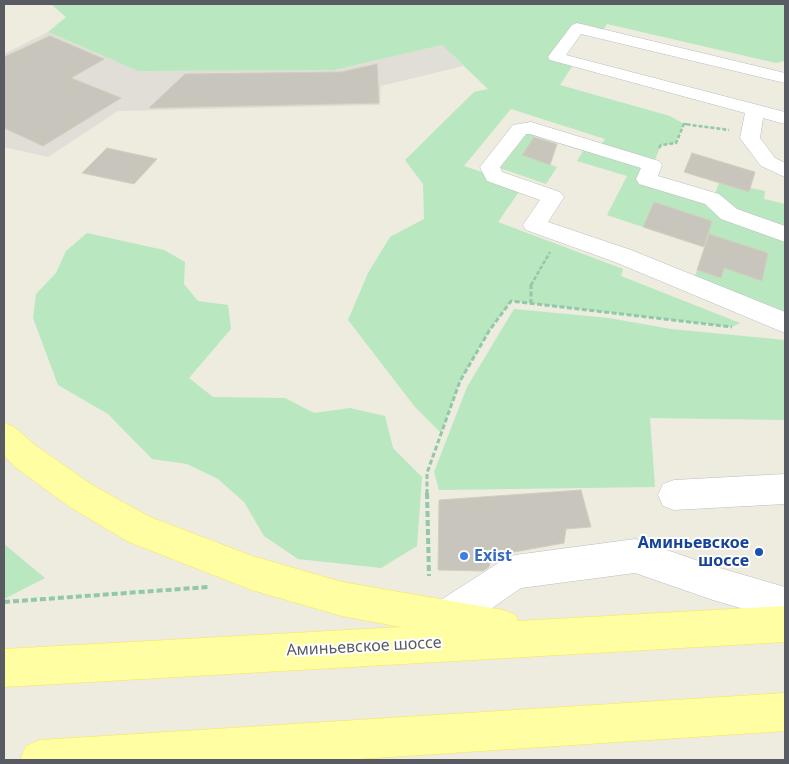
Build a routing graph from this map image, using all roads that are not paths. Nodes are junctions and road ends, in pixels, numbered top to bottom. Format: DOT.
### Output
graph roads {
  1 [pos="785,78"];
  2 [pos="755,110"];
  3 [pos="785,118"];
  4 [pos="785,171"];
  5 [pos="785,234"];
  6 [pos="785,323"];
  7 [pos="4,436"];
  8 [pos="785,489"];
  9 [pos="674,494"];
  10 [pos="785,604"];
  11 [pos="446,618"];
  12 [pos="785,624"];
  13 [pos="554,637"];
  14 [pos="4,668"];
  15 [pos="785,712"];
  16 [pos="40,760"];
  1 -- 2 [label="lane"];
  2 -- 3 [label="lane"];
  2 -- 4 [label="lane"];
  5 -- 6 [label="lane"];
  7 -- 11 [label="main road"];
  8 -- 9 [label="lane"];
  10 -- 11 [label="lane"];
  11 -- 13 [label="main road"];
  12 -- 13 [label="main road, Аминьевское шоссе"];
  13 -- 14 [label="main road, Аминьевское шоссе"];
  15 -- 16 [label="main road"];
}
